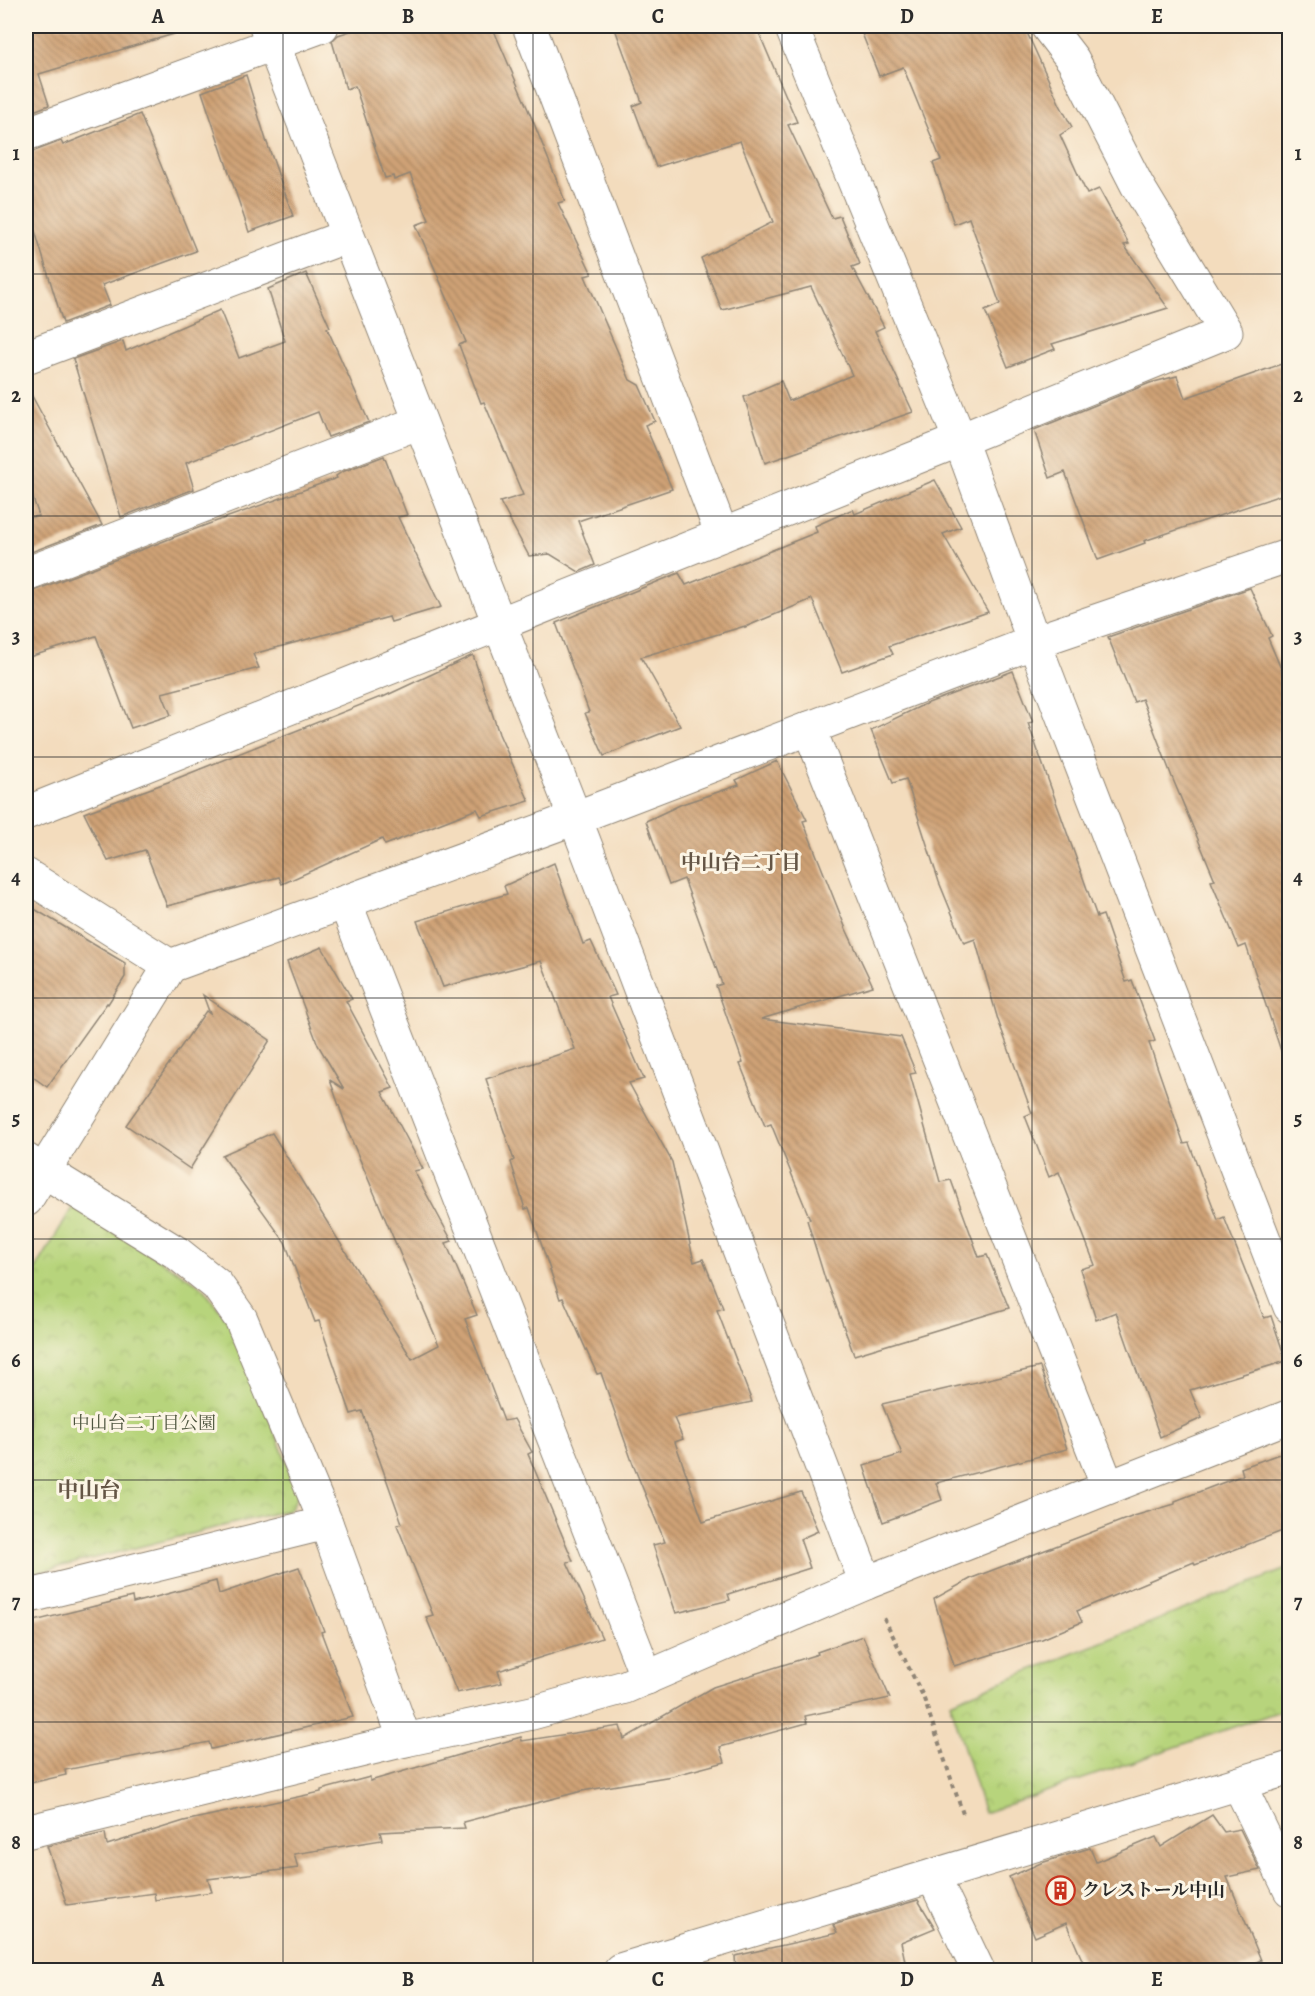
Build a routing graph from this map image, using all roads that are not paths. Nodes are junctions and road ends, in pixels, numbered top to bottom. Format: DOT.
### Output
graph roads {
  1 [pos="322,26"];
  2 [pos="530,26"];
  3 [pos="791,26"];
  4 [pos="1047,26"];
  5 [pos="269,35"];
  6 [pos="26,134"];
  7 [pos="347,236"];
  8 [pos="26,357"];
  9 [pos="420,422"];
  10 [pos="960,440"];
  11 [pos="722,535"];
  12 [pos="1286,565"];
  13 [pos="26,574"];
  14 [pos="500,624"];
  15 [pos="1034,642"];
  16 [pos="809,728"];
  17 [pos="26,813"];
  18 [pos="575,818"];
  19 [pos="26,874"];
  20 [pos="345,902"];
  21 [pos="170,966"];
  22 [pos="34,1165"];
  23 [pos="26,1200"];
  24 [pos="1290,1307"];
  25 [pos="1290,1416"];
  26 [pos="1108,1487"];
  27 [pos="326,1523"];
  28 [pos="866,1583"];
  29 [pos="26,1597"];
  30 [pos="647,1678"];
  31 [pos="405,1740"];
  32 [pos="1290,1768"];
  33 [pos="1239,1784"];
  34 [pos="26,1832"];
  35 [pos="933,1876"];
  36 [pos="1290,1890"];
  37 [pos="620,1970"];
  38 [pos="978,1971"];
  1 -- 5 [label="street"];
  2 -- 11 [label="street"];
  3 -- 10 [label="street"];
  4 -- 10 [label="street"];
  5 -- 6 [label="street"];
  5 -- 7 [label="street"];
  7 -- 8 [label="street"];
  7 -- 9 [label="street"];
  9 -- 13 [label="street"];
  9 -- 14 [label="street"];
  10 -- 11 [label="street"];
  10 -- 15 [label="street"];
  11 -- 14 [label="street"];
  12 -- 15 [label="street"];
  14 -- 17 [label="street"];
  14 -- 18 [label="street"];
  15 -- 16 [label="street"];
  15 -- 24 [label="street"];
  16 -- 18 [label="street"];
  16 -- 26 [label="street"];
  18 -- 20 [label="street"];
  18 -- 28 [label="street"];
  19 -- 21 [label="street"];
  20 -- 21 [label="street"];
  20 -- 30 [label="street"];
  21 -- 22 [label="street"];
  22 -- 23 [label="street"];
  22 -- 27 [label="street"];
  25 -- 26 [label="street"];
  26 -- 28 [label="street"];
  27 -- 29 [label="street"];
  27 -- 31 [label="street"];
  28 -- 30 [label="street"];
  30 -- 31 [label="street"];
  31 -- 34 [label="street"];
  32 -- 33 [label="street"];
  33 -- 35 [label="street"];
  33 -- 36 [label="street"];
  35 -- 37 [label="street"];
  35 -- 38 [label="street"];
}
